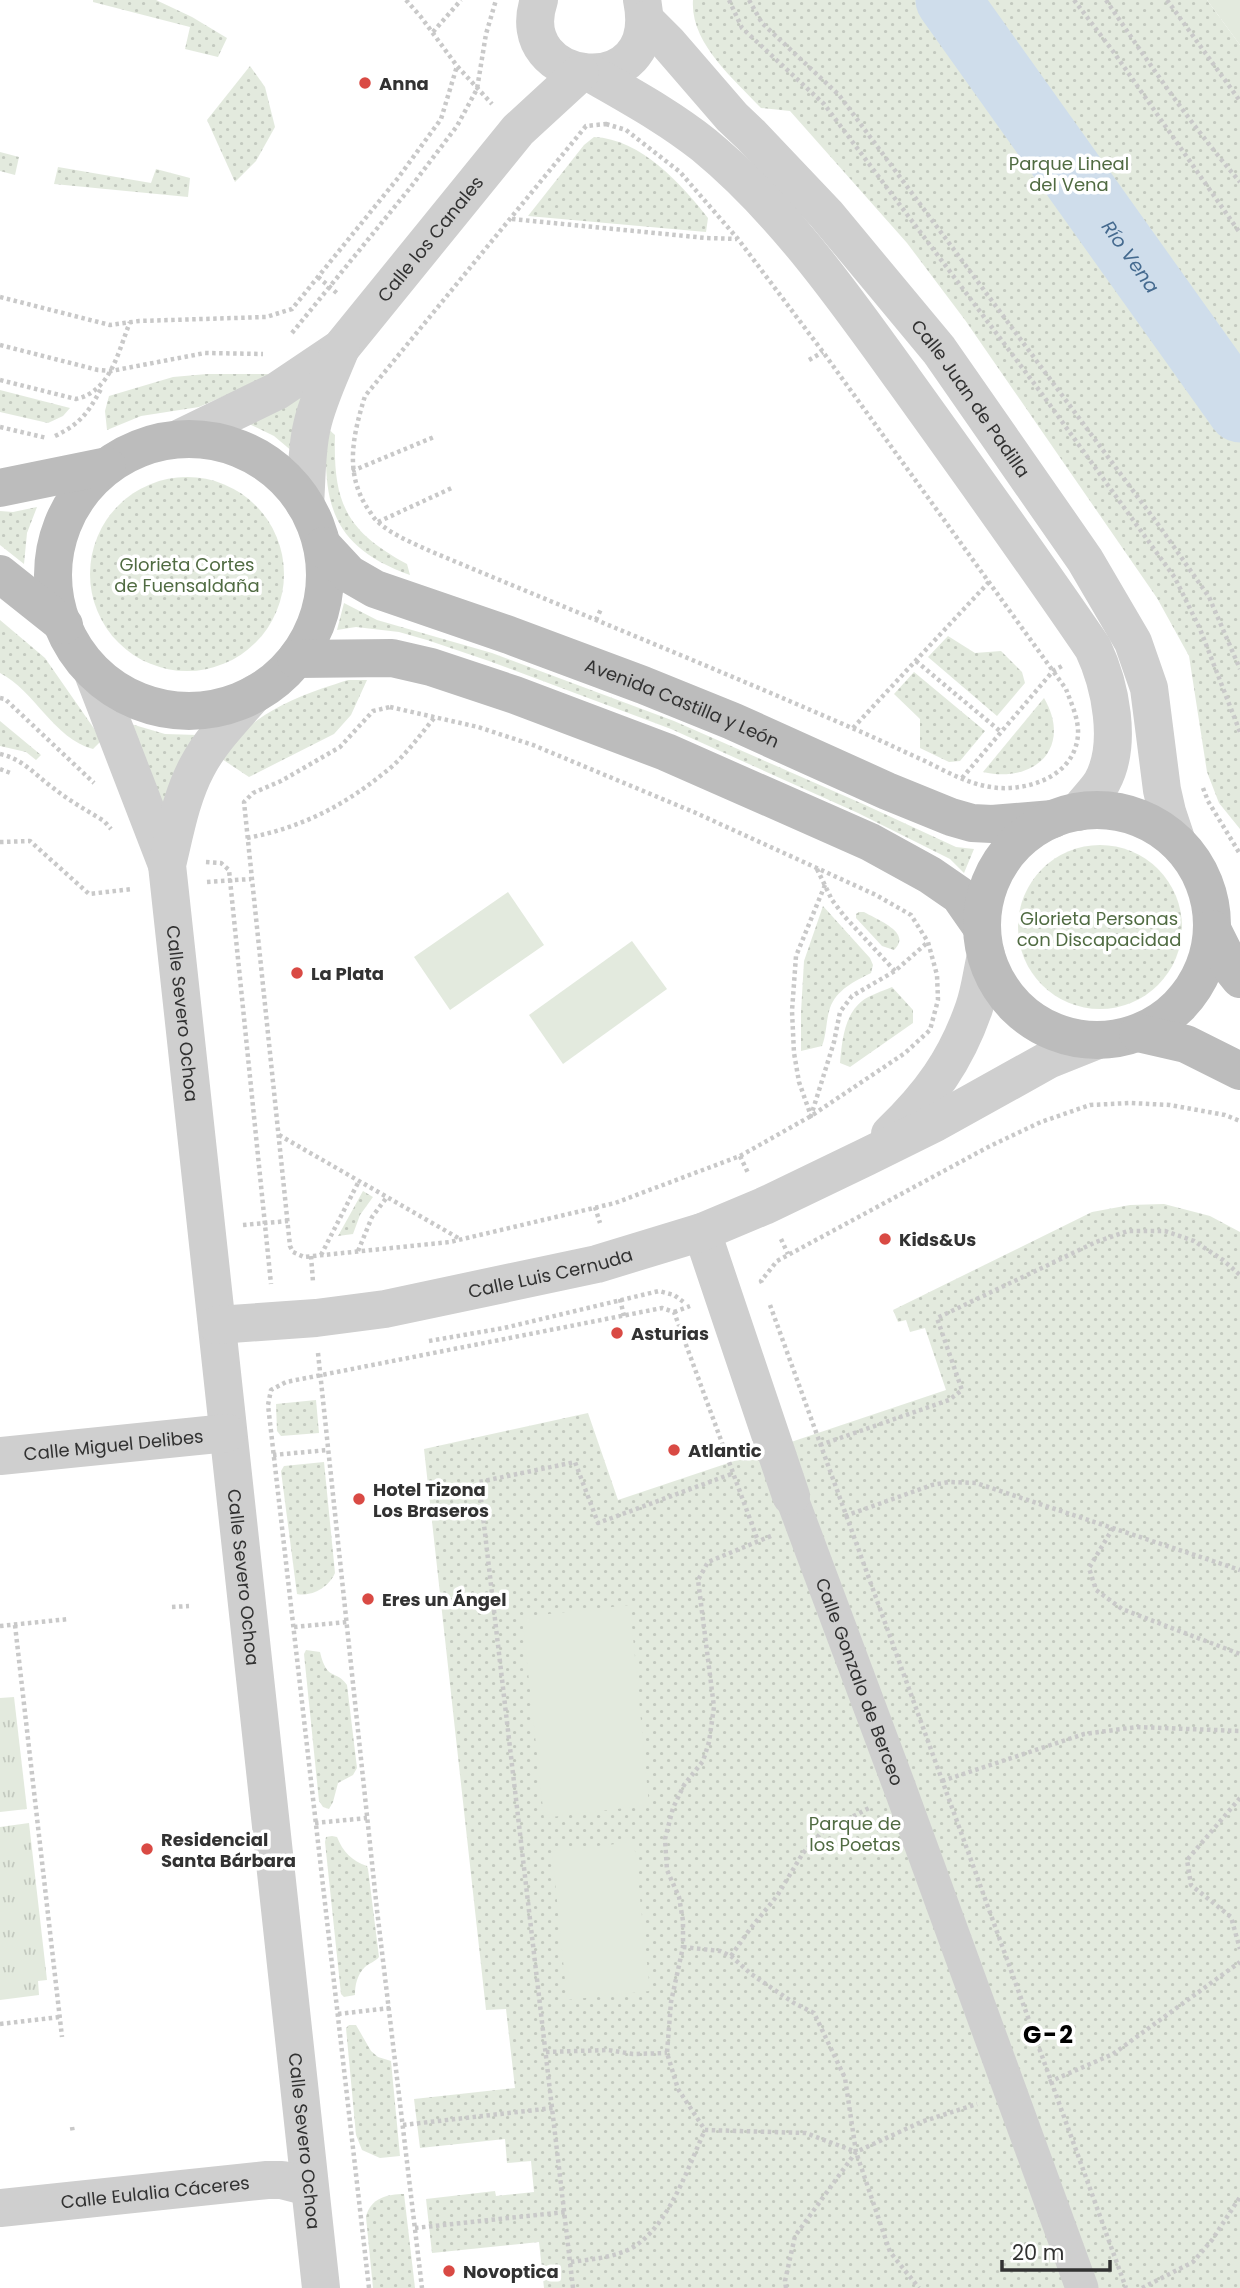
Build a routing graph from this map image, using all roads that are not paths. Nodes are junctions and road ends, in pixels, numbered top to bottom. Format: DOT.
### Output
graph roads {
  1 [pos="646,9"];
  2 [pos="530,12"];
  3 [pos="586,74"];
  4 [pos="518,130"];
  5 [pos="341,348"];
  6 [pos="180,438"];
  7 [pos="107,466"];
  8 [pos="0,488"];
  9 [pos="305,504"];
  10 [pos="323,547"];
  11 [pos="0,574"];
  12 [pos="64,625"];
  13 [pos="296,659"];
  14 [pos="93,673"];
  15 [pos="254,694"];
  16 [pos="1065,815"];
  17 [pos="1177,842"];
  18 [pos="167,865"];
  19 [pos="1212,929"];
  20 [pos="984,942"];
  21 [pos="1240,979"];
  22 [pos="1138,1033"];
  23 [pos="1096,1041"];
  24 [pos="1240,1071"];
  25 [pos="866,1157"];
  26 [pos="702,1232"];
  27 [pos="217,1325"];
  28 [pos="227,1433"];
  29 [pos="0,1456"];
  30 [pos="781,1510"];
  31 [pos="309,2187"];
  32 [pos="0,2208"];
  33 [pos="321,2288"];
  34 [pos="1082,2288"];
  1 -- 3 [label="street"];
  1 -- 17 [label="street, Calle Juan de Padilla"];
  2 -- 3 [label="street"];
  2 -- 4 [label="street, Calle los Canales"];
  3 -- 4 [label="street, Calle los Canales"];
  3 -- 16 [label="street"];
  4 -- 5 [label="street, Calle los Canales"];
  5 -- 6 [label="street, Calle los Canales"];
  5 -- 9 [label="street, Calle los Canales"];
  6 -- 7 [label="main road"];
  6 -- 9 [label="main road"];
  7 -- 8 [label="main road"];
  7 -- 12 [label="main road"];
  9 -- 10 [label="main road"];
  10 -- 13 [label="main road"];
  10 -- 16 [label="main road, Avenida Castilla y León"];
  11 -- 12 [label="main road"];
  12 -- 14 [label="main road"];
  13 -- 15 [label="main road"];
  13 -- 20 [label="main road"];
  14 -- 15 [label="main road"];
  14 -- 18 [label="street, Calle Severo Ochoa"];
  15 -- 18 [label="street, Calle Severo Ochoa"];
  16 -- 17 [label="main road"];
  16 -- 20 [label="main road"];
  17 -- 19 [label="main road"];
  18 -- 27 [label="street, Calle Severo Ochoa"];
  19 -- 21 [label="main road"];
  19 -- 22 [label="main road"];
  20 -- 23 [label="main road"];
  20 -- 25 [label="street, Calle Luis Cernuda"];
  22 -- 23 [label="main road"];
  22 -- 24 [label="main road"];
  23 -- 25 [label="street, Calle Luis Cernuda"];
  25 -- 26 [label="street, Calle Luis Cernuda"];
  26 -- 27 [label="street, Calle Luis Cernuda"];
  26 -- 30 [label="street, Calle Gonzalo de Berceo"];
  27 -- 28 [label="street, Calle Severo Ochoa"];
  28 -- 29 [label="street, Calle Miguel Delibes"];
  28 -- 31 [label="street, Calle Severo Ochoa"];
  30 -- 34 [label="street, Calle Gonzalo de Berceo"];
  31 -- 32 [label="street, Calle Eulalia Cáceres"];
  31 -- 33 [label="street, Calle Severo Ochoa"];
}
